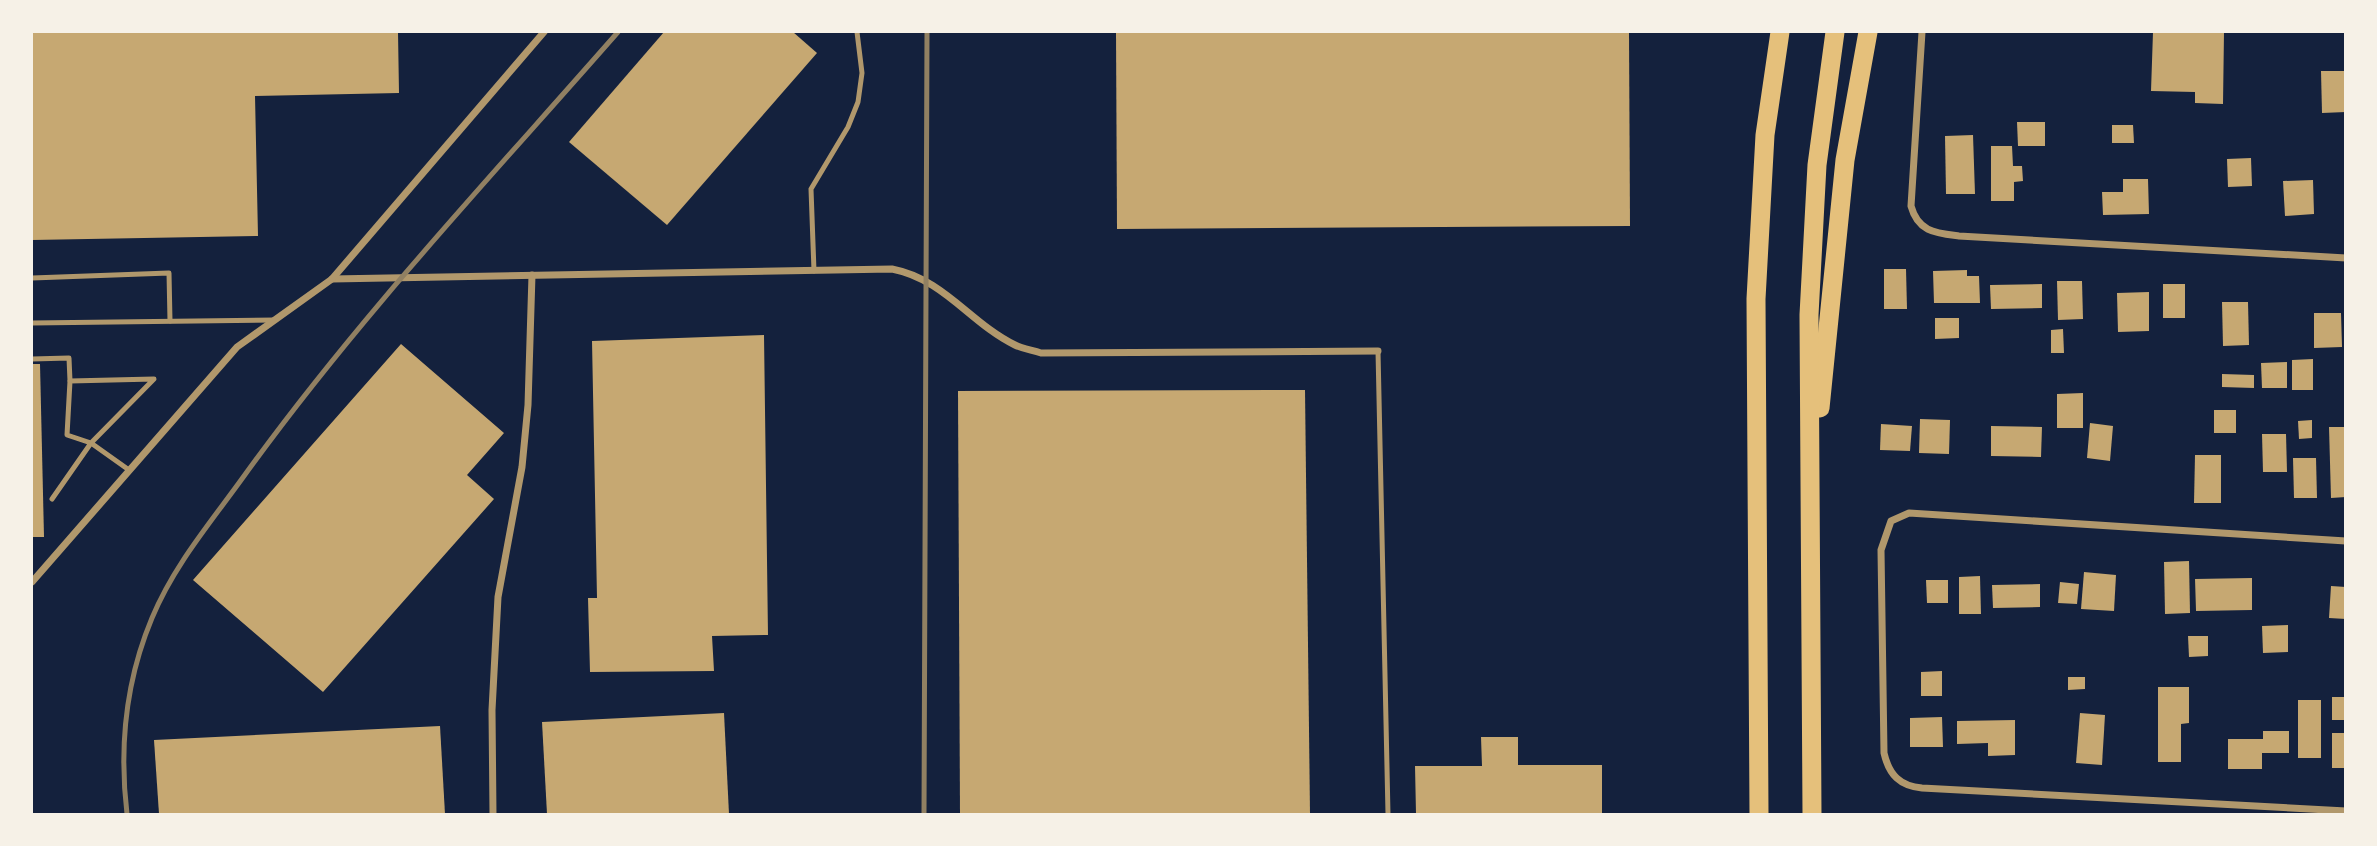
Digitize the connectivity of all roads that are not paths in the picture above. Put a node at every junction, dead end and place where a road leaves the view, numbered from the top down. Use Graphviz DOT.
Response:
graph roads {
  1 [pos="544,32"];
  2 [pos="857,32"];
  3 [pos="1780,32"];
  4 [pos="1835,32"];
  5 [pos="1868,32"];
  6 [pos="1922,32"];
  7 [pos="2346,258"];
  8 [pos="814,271"];
  9 [pos="532,275"];
  10 [pos="32,278"];
  11 [pos="332,279"];
  12 [pos="275,320"];
  13 [pos="170,321"];
  14 [pos="32,323"];
  15 [pos="1378,351"];
  16 [pos="32,359"];
  17 [pos="70,381"];
  18 [pos="91,443"];
  19 [pos="130,470"];
  20 [pos="52,499"];
  21 [pos="1810,500"];
  22 [pos="2346,541"];
  23 [pos="32,582"];
  24 [pos="2346,811"];
  25 [pos="493,814"];
  26 [pos="1388,814"];
  27 [pos="1759,814"];
  28 [pos="1812,814"];
  1 -- 11 [label="street"];
  2 -- 8 [label="lane"];
  3 -- 27 [label="highway"];
  4 -- 21 [label="highway"];
  5 -- 21 [label="highway"];
  6 -- 7 [label="street"];
  8 -- 9 [label="street"];
  8 -- 15 [label="street"];
  9 -- 11 [label="street"];
  9 -- 25 [label="street"];
  10 -- 13 [label="lane"];
  11 -- 12 [label="street"];
  12 -- 13 [label="lane"];
  12 -- 19 [label="street"];
  13 -- 14 [label="lane"];
  15 -- 26 [label="lane"];
  16 -- 17 [label="lane"];
  17 -- 18 [label="lane"];
  17 -- 18 [label="lane"];
  18 -- 19 [label="lane"];
  18 -- 20 [label="lane"];
  19 -- 23 [label="street"];
  21 -- 28 [label="highway"];
  22 -- 24 [label="street"];
}
